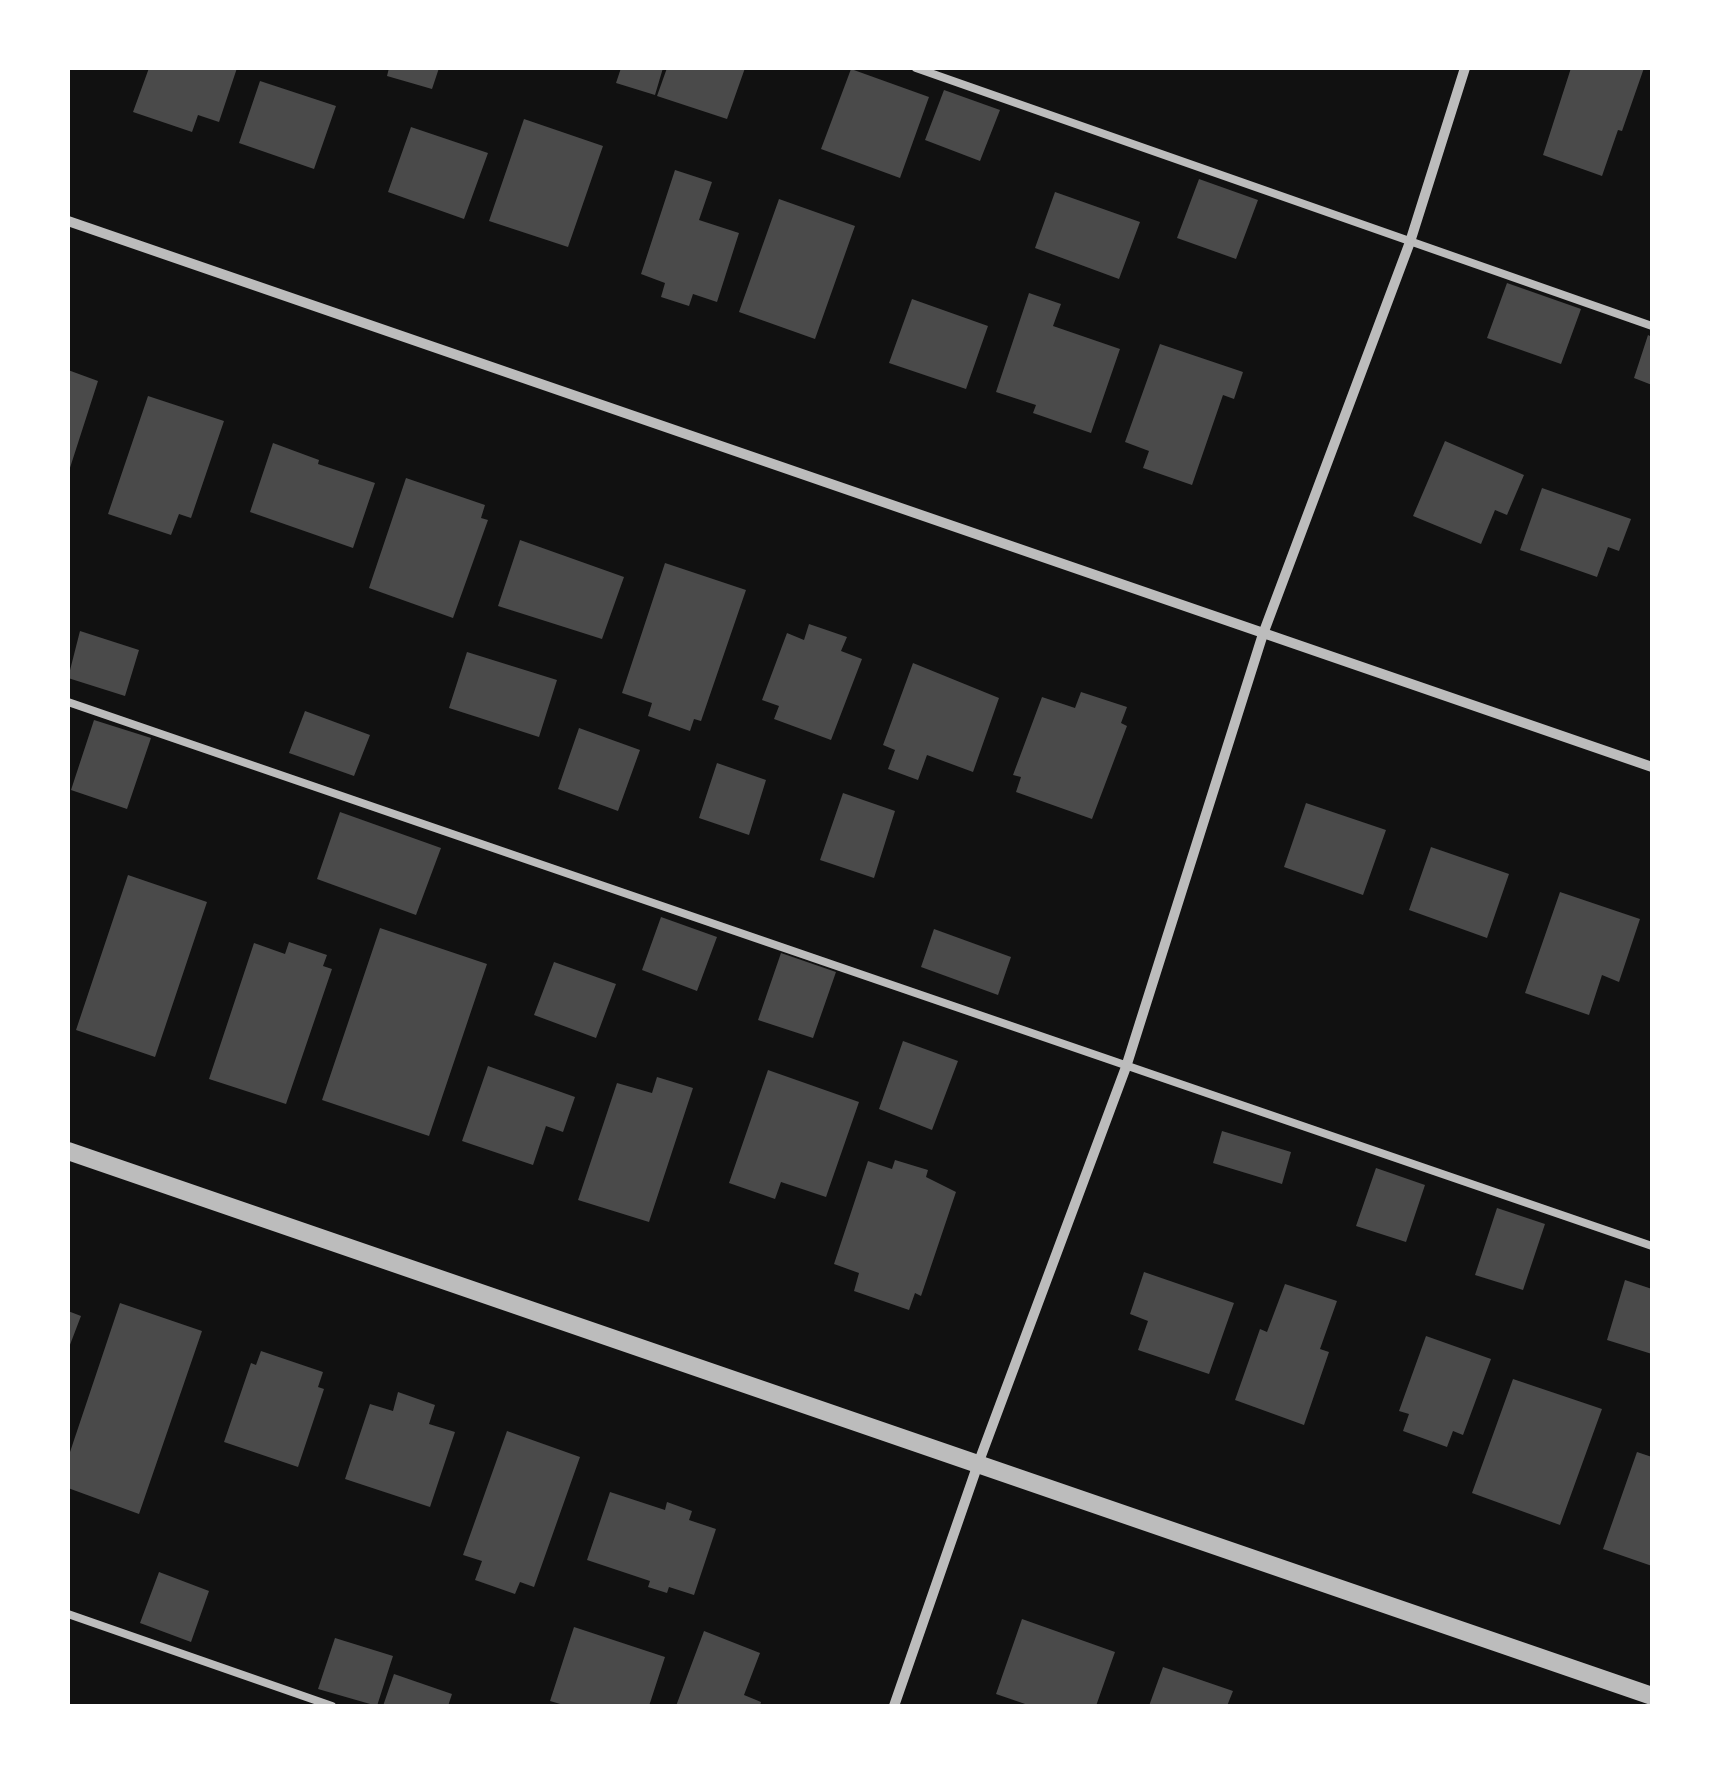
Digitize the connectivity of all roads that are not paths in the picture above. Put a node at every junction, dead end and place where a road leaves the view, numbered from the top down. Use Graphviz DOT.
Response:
graph roads {
  1 [pos="916,68"];
  2 [pos="1465,68"];
  3 [pos="68,220"];
  4 [pos="1410,242"];
  5 [pos="1652,326"];
  6 [pos="1263,634"];
  7 [pos="68,702"];
  8 [pos="1652,768"];
  9 [pos="1126,1066"];
  10 [pos="68,1151"];
  11 [pos="1652,1246"];
  12 [pos="978,1464"];
  13 [pos="68,1614"];
  14 [pos="1652,1696"];
  15 [pos="332,1706"];
  16 [pos="894,1706"];
  1 -- 4 [label="lane"];
  2 -- 4 [label="street"];
  3 -- 6 [label="street"];
  4 -- 5 [label="lane"];
  4 -- 6 [label="street"];
  6 -- 8 [label="street"];
  6 -- 9 [label="street"];
  7 -- 9 [label="lane"];
  9 -- 11 [label="lane"];
  9 -- 12 [label="street"];
  10 -- 12 [label="street"];
  12 -- 14 [label="street"];
  12 -- 16 [label="street"];
  13 -- 15 [label="lane"];
}
